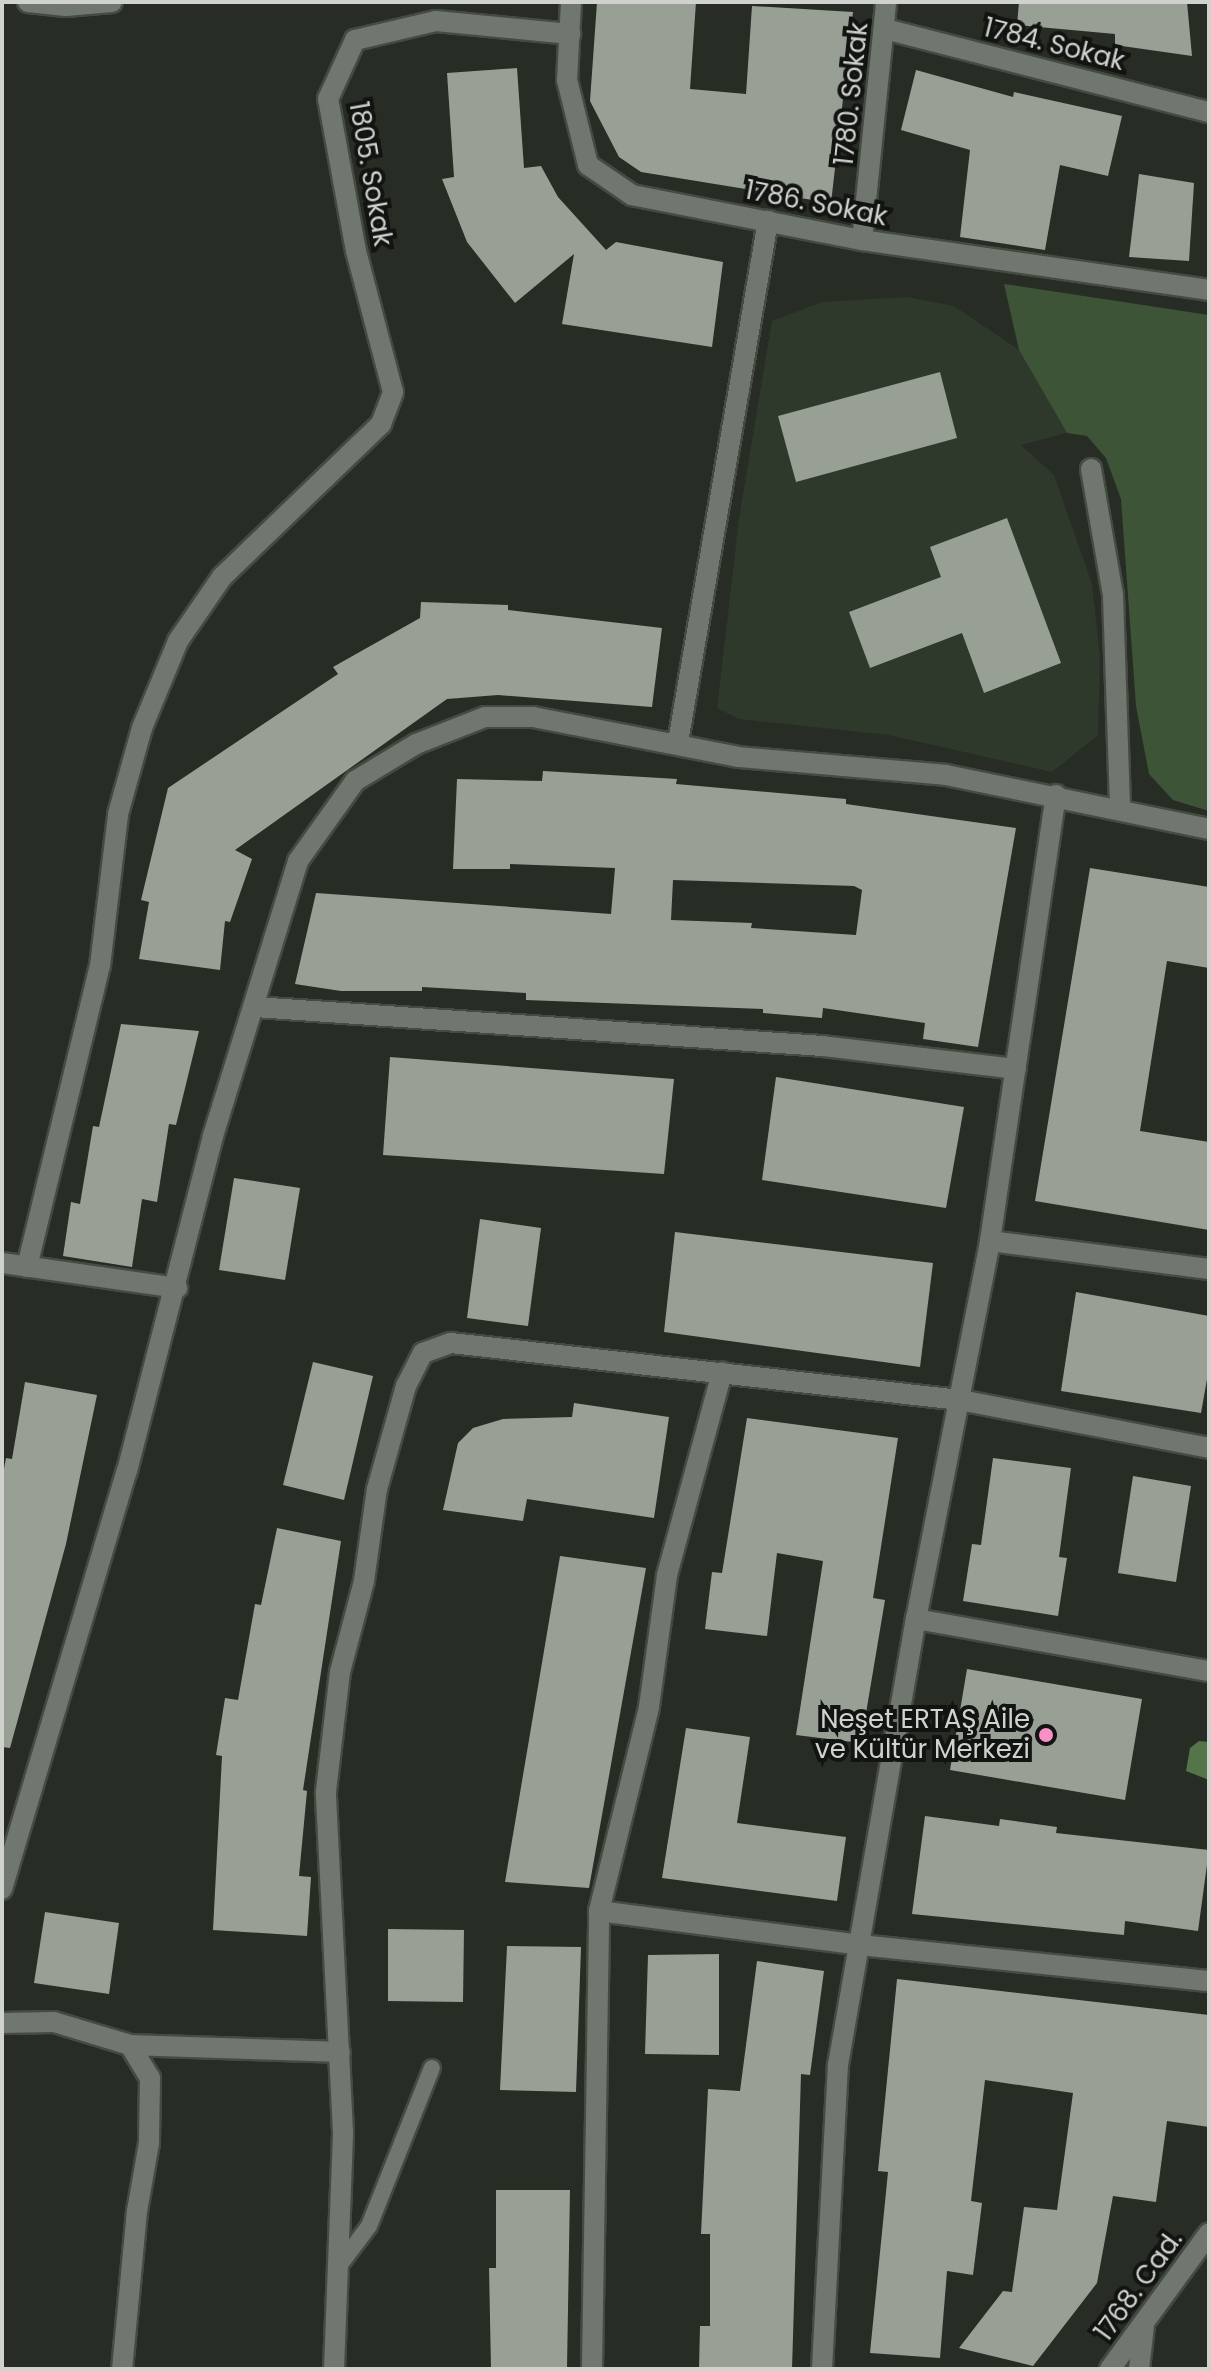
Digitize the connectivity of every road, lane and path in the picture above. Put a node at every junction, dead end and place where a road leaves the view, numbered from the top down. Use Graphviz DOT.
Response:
graph roads {
  1 [pos="28,2"];
  2 [pos="112,2"];
  3 [pos="571,2"];
  4 [pos="886,2"];
  5 [pos="885,29"];
  6 [pos="570,34"];
  7 [pos="1209,112"];
  8 [pos="768,221"];
  9 [pos="862,240"];
  10 [pos="1209,290"];
  11 [pos="1091,469"];
  12 [pos="678,742"];
  13 [pos="1056,795"];
  14 [pos="1120,809"];
  15 [pos="1209,829"];
  16 [pos="255,1007"];
  17 [pos="1016,1069"];
  18 [pos="990,1241"];
  19 [pos="2,1263"];
  20 [pos="27,1267"];
  21 [pos="1209,1269"];
  22 [pos="177,1288"];
  23 [pos="722,1372"];
  24 [pos="960,1400"];
  25 [pos="1209,1448"];
  26 [pos="916,1619"];
  27 [pos="1209,1671"];
  28 [pos="2,1889"];
  29 [pos="599,1911"];
  30 [pos="860,1945"];
  31 [pos="1209,1981"];
  32 [pos="2,2023"];
  33 [pos="130,2045"];
  34 [pos="340,2052"];
  35 [pos="432,2068"];
  36 [pos="1209,2233"];
  37 [pos="336,2270"];
  38 [pos="1145,2322"];
  39 [pos="122,2369"];
  40 [pos="334,2369"];
  41 [pos="592,2369"];
  42 [pos="822,2369"];
  43 [pos="1110,2369"];
  44 [pos="1139,2369"];
  1 -- 2 [label="street"];
  3 -- 6 [label="street, 1786. Sokak"];
  4 -- 5 [label="street, 1780. Sokak"];
  5 -- 7 [label="street, 1784. Sokak"];
  5 -- 9 [label="street, 1780. Sokak"];
  6 -- 8 [label="street, 1786. Sokak"];
  6 -- 20 [label="street, 1805. Sokak"];
  8 -- 9 [label="street, 1786. Sokak"];
  8 -- 12 [label="street"];
  9 -- 10 [label="street, 1786. Sokak"];
  11 -- 14 [label="street"];
  12 -- 13 [label="street"];
  12 -- 16 [label="street"];
  13 -- 14 [label="street"];
  13 -- 17 [label="street"];
  14 -- 15 [label="street"];
  16 -- 17 [label="street"];
  16 -- 22 [label="street"];
  17 -- 18 [label="street"];
  18 -- 21 [label="street"];
  18 -- 24 [label="street"];
  19 -- 20 [label="street"];
  20 -- 22 [label="street"];
  22 -- 28 [label="street"];
  23 -- 24 [label="street"];
  23 -- 29 [label="street"];
  23 -- 34 [label="street"];
  24 -- 25 [label="street"];
  24 -- 26 [label="street"];
  26 -- 27 [label="street"];
  26 -- 30 [label="street"];
  29 -- 30 [label="street"];
  29 -- 41 [label="street"];
  30 -- 31 [label="street"];
  30 -- 42 [label="street"];
  32 -- 33 [label="street"];
  33 -- 34 [label="street"];
  33 -- 39 [label="street"];
  34 -- 37 [label="street"];
  35 -- 37 [label="lane"];
  36 -- 38 [label="street, 1768. Cad."];
  37 -- 40 [label="street"];
  38 -- 43 [label="street, 1768. Cad."];
  38 -- 44 [label="street"];
}
